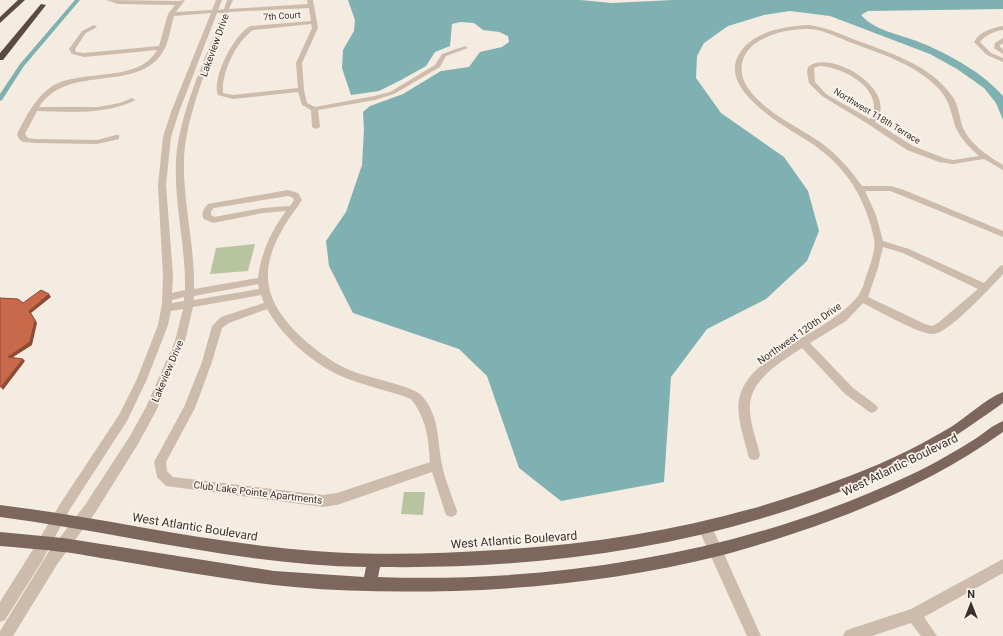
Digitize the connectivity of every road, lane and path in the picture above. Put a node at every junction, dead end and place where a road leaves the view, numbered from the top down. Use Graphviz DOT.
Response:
graph roads {
  1 [pos="22,0"];
  2 [pos="110,0"];
  3 [pos="219,0"];
  4 [pos="230,0"];
  5 [pos="180,1"];
  6 [pos="45,2"];
  7 [pos="310,3"];
  8 [pos="227,9"];
  9 [pos="215,10"];
  10 [pos="172,12"];
  11 [pos="0,21"];
  12 [pos="315,22"];
  13 [pos="94,27"];
  14 [pos="1003,28"];
  15 [pos="1003,40"];
  16 [pos="0,46"];
  17 [pos="162,48"];
  18 [pos="465,48"];
  19 [pos="1003,52"];
  20 [pos="0,58"];
  21 [pos="1003,60"];
  22 [pos="187,81"];
  23 [pos="200,81"];
  24 [pos="301,90"];
  25 [pos="132,100"];
  26 [pos="35,109"];
  27 [pos="314,109"];
  28 [pos="871,122"];
  29 [pos="316,127"];
  30 [pos="116,137"];
  31 [pos="985,157"];
  32 [pos="1003,168"];
  33 [pos="861,188"];
  34 [pos="293,209"];
  35 [pos="1003,234"];
  36 [pos="879,243"];
  37 [pos="1003,268"];
  38 [pos="264,280"];
  39 [pos="986,288"];
  40 [pos="265,291"];
  41 [pos="862,298"];
  42 [pos="189,299"];
  43 [pos="166,303"];
  44 [pos="269,305"];
  45 [pos="804,344"];
  46 [pos="1003,397"];
  47 [pos="872,408"];
  48 [pos="1003,426"];
  49 [pos="754,455"];
  50 [pos="436,465"];
  51 [pos="0,511"];
  52 [pos="451,511"];
  53 [pos="58,519"];
  54 [pos="80,522"];
  55 [pos="705,528"];
  56 [pos="0,539"];
  57 [pos="44,544"];
  58 [pos="63,545"];
  59 [pos="715,551"];
  60 [pos="374,560"];
  61 [pos="1003,566"];
  62 [pos="370,584"];
  63 [pos="0,615"];
  64 [pos="914,615"];
  65 [pos="4,636"];
  66 [pos="754,636"];
  67 [pos="850,636"];
  68 [pos="930,636"];
  1 -- 11 [label="highway"];
  2 -- 5 [label="street"];
  3 -- 9 [label="street, Lakeview Drive"];
  4 -- 8 [label="street, Lakeview Drive"];
  5 -- 10 [label="street"];
  6 -- 16 [label="highway"];
  6 -- 20 [label="highway"];
  7 -- 8 [label="street"];
  7 -- 12 [label="street"];
  8 -- 9 [label="street"];
  8 -- 23 [label="street, Lakeview Drive"];
  9 -- 10 [label="street"];
  9 -- 22 [label="street, Lakeview Drive"];
  10 -- 17 [label="street"];
  12 -- 24 [label="street"];
  12 -- 24 [label="street, 7th Court"];
  13 -- 17 [label="street"];
  14 -- 21 [label="street"];
  15 -- 19 [label="street"];
  17 -- 26 [label="street"];
  18 -- 27 [label="street"];
  22 -- 23 [label="street"];
  22 -- 43 [label="street, Lakeview Drive"];
  23 -- 42 [label="street, Lakeview Drive"];
  24 -- 27 [label="street"];
  25 -- 26 [label="street"];
  26 -- 30 [label="street"];
  27 -- 29 [label="street"];
  28 -- 28 [label="street, Northwest 118th Terrace"];
  28 -- 31 [label="street, Northwest 118th Terrace"];
  31 -- 32 [label="street"];
  31 -- 33 [label="street, Northwest 120th Drive"];
  33 -- 35 [label="street"];
  33 -- 36 [label="street, Northwest 120th Drive"];
  34 -- 34 [label="street"];
  34 -- 38 [label="street"];
  36 -- 39 [label="street"];
  36 -- 41 [label="street, Northwest 120th Drive"];
  37 -- 39 [label="street"];
  38 -- 40 [label="street"];
  38 -- 42 [label="street"];
  39 -- 41 [label="street"];
  40 -- 42 [label="street"];
  40 -- 44 [label="street"];
  41 -- 45 [label="street, Northwest 120th Drive"];
  42 -- 43 [label="street"];
  42 -- 54 [label="street, Lakeview Drive"];
  43 -- 53 [label="street, Lakeview Drive"];
  44 -- 50 [label="street"];
  44 -- 50 [label="street, Club Lake Pointe Apartments"];
  45 -- 47 [label="street"];
  45 -- 49 [label="street, Northwest 120th Drive"];
  46 -- 55 [label="main road, West Atlantic Boulevard"];
  48 -- 59 [label="main road, West Atlantic Boulevard"];
  50 -- 52 [label="street"];
  51 -- 53 [label="main road, West Atlantic Boulevard"];
  53 -- 54 [label="main road, West Atlantic Boulevard"];
  53 -- 57 [label="street, Lakeview Drive"];
  54 -- 58 [label="street, Lakeview Drive"];
  54 -- 60 [label="main road, West Atlantic Boulevard"];
  55 -- 59 [label="street"];
  55 -- 60 [label="main road, West Atlantic Boulevard"];
  56 -- 57 [label="main road, West Atlantic Boulevard"];
  57 -- 58 [label="main road, West Atlantic Boulevard"];
  57 -- 63 [label="street, Lakeview Drive"];
  58 -- 62 [label="main road, West Atlantic Boulevard"];
  58 -- 65 [label="street, Lakeview Drive"];
  59 -- 62 [label="main road, West Atlantic Boulevard"];
  59 -- 66 [label="street"];
  60 -- 62 [label="main road"];
  61 -- 64 [label="street"];
  64 -- 67 [label="street"];
  64 -- 68 [label="street"];
}
